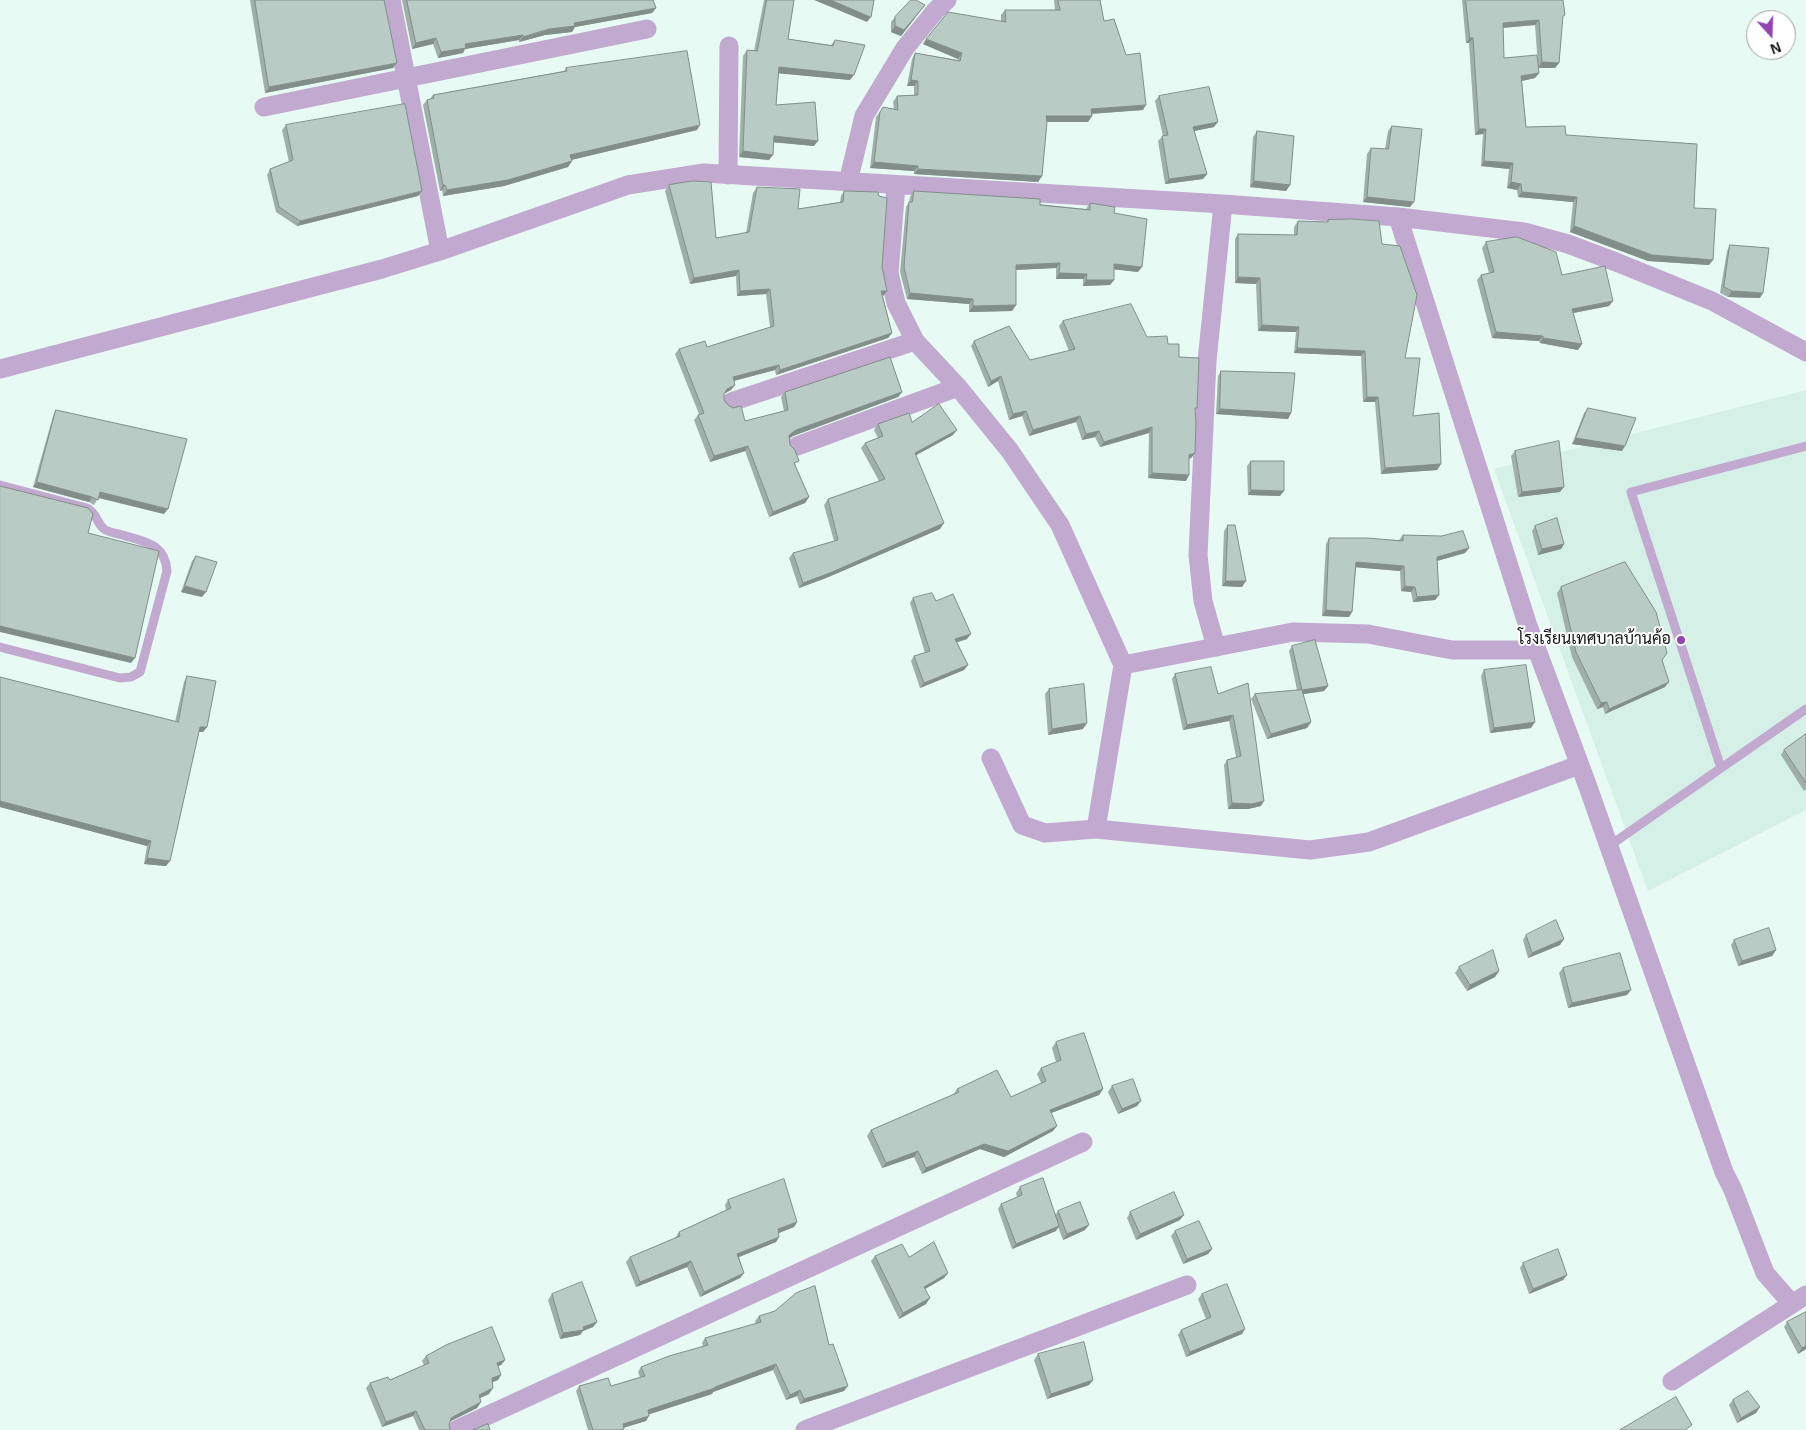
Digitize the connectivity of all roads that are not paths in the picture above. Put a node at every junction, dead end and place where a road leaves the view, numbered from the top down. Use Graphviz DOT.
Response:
graph roads {
  1 [pos="391,0"];
  2 [pos="947,0"];
  3 [pos="647,29"];
  4 [pos="729,46"];
  5 [pos="406,78"];
  6 [pos="264,107"];
  7 [pos="728,175"];
  8 [pos="848,182"];
  9 [pos="896,185"];
  10 [pos="1223,204"];
  11 [pos="1398,217"];
  12 [pos="440,251"];
  13 [pos="915,341"];
  14 [pos="1806,352"];
  15 [pos="0,369"];
  16 [pos="958,387"];
  17 [pos="731,402"];
  18 [pos="797,446"];
  19 [pos="1806,446"];
  20 [pos="0,485"];
  21 [pos="0,647"];
  22 [pos="1216,647"];
  23 [pos="1537,650"];
  24 [pos="1123,665"];
  25 [pos="1806,709"];
  26 [pos="991,758"];
  27 [pos="1579,765"];
  28 [pos="1721,768"];
  29 [pos="1096,829"];
  30 [pos="1609,846"];
  31 [pos="1083,1142"];
  32 [pos="1187,1285"];
  33 [pos="1799,1300"];
  34 [pos="1672,1381"];
  35 [pos="456,1430"];
  36 [pos="805,1430"];
  1 -- 5 [label="street"];
  2 -- 8 [label="street"];
  3 -- 5 [label="street"];
  4 -- 7 [label="street"];
  5 -- 6 [label="street"];
  5 -- 12 [label="street"];
  7 -- 8 [label="street"];
  7 -- 12 [label="street"];
  8 -- 9 [label="street"];
  9 -- 10 [label="street"];
  9 -- 13 [label="street"];
  10 -- 11 [label="street"];
  10 -- 22 [label="street"];
  11 -- 14 [label="street"];
  11 -- 23 [label="street"];
  12 -- 15 [label="street"];
  13 -- 16 [label="street"];
  13 -- 17 [label="street"];
  16 -- 18 [label="street"];
  16 -- 24 [label="street"];
  19 -- 28 [label="lane"];
  20 -- 21 [label="lane"];
  22 -- 23 [label="street"];
  22 -- 24 [label="street"];
  23 -- 27 [label="street"];
  24 -- 29 [label="street"];
  25 -- 28 [label="lane"];
  26 -- 29 [label="street"];
  27 -- 29 [label="street"];
  27 -- 30 [label="street"];
  28 -- 30 [label="lane"];
  30 -- 33 [label="street"];
  31 -- 35 [label="street"];
  32 -- 36 [label="street"];
  33 -- 34 [label="street"];
}
